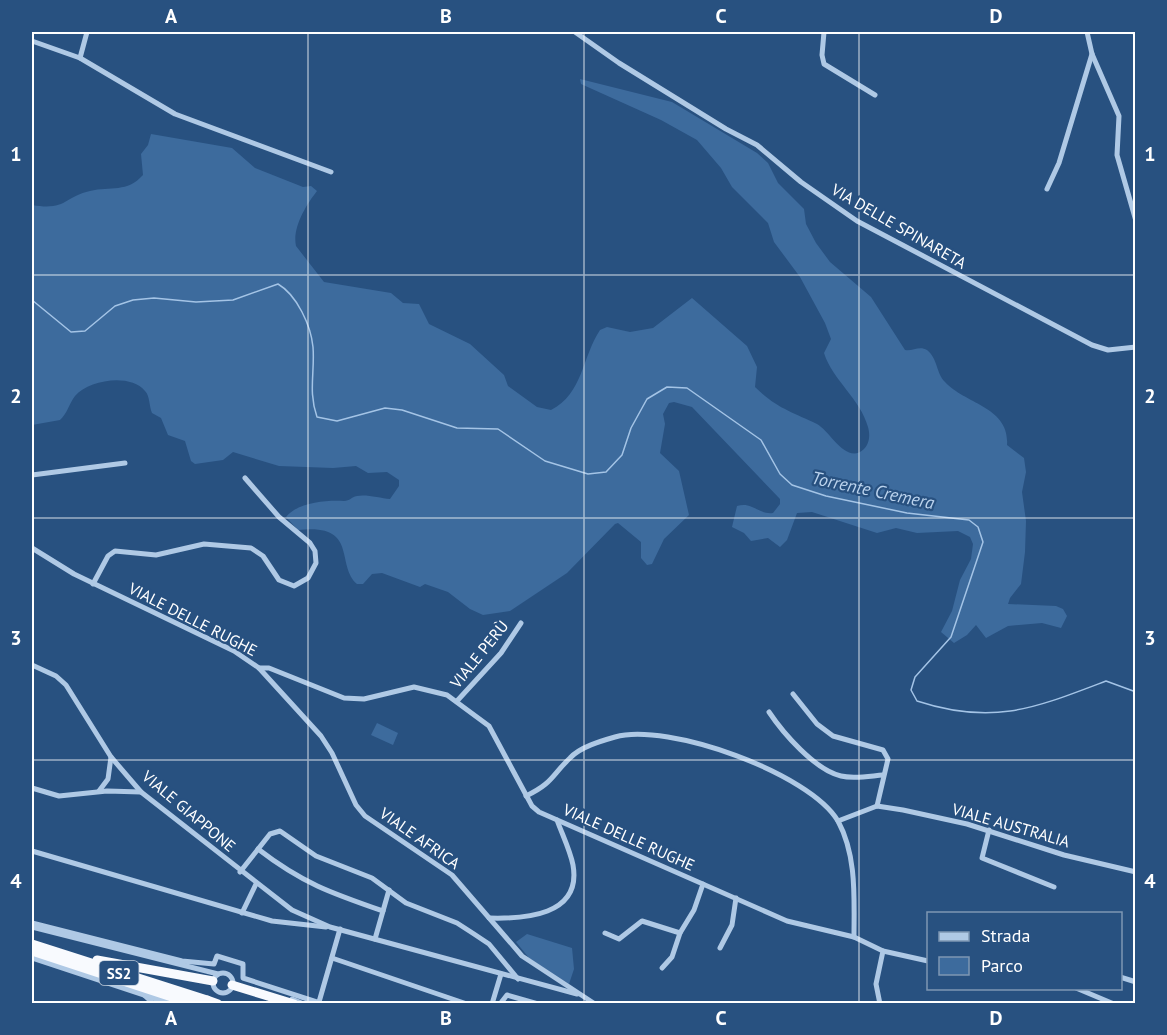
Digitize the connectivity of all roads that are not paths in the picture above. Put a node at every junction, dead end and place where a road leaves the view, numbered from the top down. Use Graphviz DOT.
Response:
graph roads {
  1 [pos="87,32"];
  2 [pos="575,32"];
  3 [pos="824,32"];
  4 [pos="1088,32"];
  5 [pos="32,41"];
  6 [pos="1092,54"];
  7 [pos="80,58"];
  8 [pos="875,95"];
  9 [pos="331,172"];
  10 [pos="1047,189"];
  11 [pos="1136,221"];
  12 [pos="1136,347"];
  13 [pos="125,463"];
  14 [pos="32,475"];
  15 [pos="245,478"];
  16 [pos="32,548"];
  17 [pos="93,584"];
  18 [pos="521,623"];
  19 [pos="32,664"];
  20 [pos="259,668"];
  21 [pos="793,694"];
  22 [pos="457,701"];
  23 [pos="769,712"];
  24 [pos="111,757"];
  25 [pos="884,775"];
  26 [pos="32,788"];
  27 [pos="99,791"];
  28 [pos="141,792"];
  29 [pos="526,796"];
  30 [pos="878,806"];
  31 [pos="557,820"];
  32 [pos="837,821"];
  33 [pos="989,830"];
  34 [pos="258,849"];
  35 [pos="32,851"];
  36 [pos="240,872"];
  37 [pos="1136,872"];
  38 [pos="256,884"];
  39 [pos="703,884"];
  40 [pos="1054,887"];
  41 [pos="389,890"];
  42 [pos="736,898"];
  43 [pos="383,911"];
  44 [pos="242,913"];
  45 [pos="489,918"];
  46 [pos="32,925"];
  47 [pos="330,927"];
  48 [pos="340,930"];
  49 [pos="605,933"];
  50 [pos="680,933"];
  51 [pos="854,937"];
  52 [pos="375,939"];
  53 [pos="32,944"];
  54 [pos="720,948"];
  55 [pos="32,951"];
  56 [pos="882,951"];
  57 [pos="32,957"];
  58 [pos="75,958"];
  59 [pos="332,958"];
  60 [pos="927,961"];
  61 [pos="662,968"];
  62 [pos="501,974"];
  63 [pos="216,977"];
  64 [pos="519,980"];
  65 [pos="233,983"];
  66 [pos="1080,990"];
  67 [pos="219,992"];
  68 [pos="143,994"];
  69 [pos="579,994"];
  70 [pos="1102,1001"];
  71 [pos="213,1002"];
  72 [pos="321,1003"];
  73 [pos="154,1004"];
  74 [pos="174,1004"];
  75 [pos="193,1004"];
  76 [pos="294,1004"];
  77 [pos="304,1004"];
  78 [pos="467,1004"];
  79 [pos="492,1004"];
  80 [pos="500,1004"];
  81 [pos="538,1004"];
  82 [pos="595,1004"];
  83 [pos="880,1004"];
  84 [pos="1114,1004"];
  1 -- 7 [label="street"];
  2 -- 12 [label="street, VIA DELLE SPINARETA"];
  3 -- 8 [label="street"];
  4 -- 6 [label="street"];
  5 -- 7 [label="street"];
  6 -- 10 [label="street"];
  6 -- 11 [label="street"];
  7 -- 9 [label="street"];
  13 -- 14 [label="street"];
  15 -- 17 [label="street"];
  16 -- 17 [label="street, VIALE DELLE RUGHE"];
  17 -- 20 [label="street, VIALE DELLE RUGHE"];
  18 -- 22 [label="street, VIALE PERÙ"];
  19 -- 24 [label="street, VIALE GIAPPONE"];
  20 -- 22 [label="street, VIALE DELLE RUGHE"];
  20 -- 45 [label="street, VIALE AFRICA"];
  21 -- 25 [label="street"];
  22 -- 29 [label="street, VIALE DELLE RUGHE"];
  23 -- 25 [label="street"];
  24 -- 27 [label="street"];
  24 -- 28 [label="street, VIALE GIAPPONE"];
  25 -- 30 [label="street"];
  26 -- 27 [label="street"];
  27 -- 28 [label="street"];
  28 -- 36 [label="street, VIALE GIAPPONE"];
  29 -- 31 [label="street, VIALE DELLE RUGHE"];
  29 -- 32 [label="street"];
  30 -- 32 [label="street"];
  30 -- 33 [label="street, VIALE AUSTRALIA"];
  31 -- 39 [label="street, VIALE DELLE RUGHE"];
  31 -- 45 [label="street"];
  32 -- 51 [label="street"];
  33 -- 37 [label="street, VIALE AUSTRALIA"];
  33 -- 40 [label="street"];
  34 -- 36 [label="street"];
  34 -- 41 [label="street"];
  34 -- 43 [label="street"];
  35 -- 44 [label="street, VIALE GIAPPONE"];
  36 -- 38 [label="street, VIALE GIAPPONE"];
  38 -- 44 [label="street"];
  38 -- 47 [label="street, VIALE GIAPPONE"];
  39 -- 42 [label="street, VIALE DELLE RUGHE"];
  39 -- 50 [label="street, VIALE DELLE RUGHE"];
  41 -- 43 [label="street"];
  41 -- 64 [label="street"];
  42 -- 51 [label="street, VIALE DELLE RUGHE"];
  42 -- 54 [label="street"];
  43 -- 52 [label="street"];
  44 -- 47 [label="street, VIALE GIAPPONE"];
  45 -- 69 [label="street, VIALE AFRICA"];
  46 -- 63 [label="street"];
  46 -- 72 [label="street"];
  47 -- 48 [label="street, VIALE GIAPPONE"];
  48 -- 52 [label="street, VIALE GIAPPONE"];
  48 -- 59 [label="street"];
  49 -- 50 [label="street"];
  50 -- 61 [label="street, VIALE DELLE RUGHE"];
  51 -- 56 [label="street, VIALE DELLE RUGHE"];
  52 -- 62 [label="street, VIALE GIAPPONE"];
  53 -- 58 [label="highway, SS2"];
  55 -- 75 [label="highway, SS2"];
  56 -- 60 [label="street, VIALE DELLE RUGHE"];
  56 -- 83 [label="street"];
  57 -- 68 [label="street"];
  58 -- 63 [label="highway"];
  58 -- 71 [label="highway, SS2"];
  59 -- 72 [label="street"];
  59 -- 78 [label="street"];
  62 -- 64 [label="street, VIALE GIAPPONE"];
  62 -- 79 [label="street"];
  63 -- 65 [label="street"];
  63 -- 67 [label="street"];
  64 -- 69 [label="street, VIALE GIAPPONE"];
  65 -- 67 [label="street"];
  65 -- 76 [label="highway"];
  65 -- 77 [label="street"];
  66 -- 70 [label="street"];
  67 -- 71 [label="street"];
  68 -- 73 [label="street"];
  68 -- 74 [label="street"];
  69 -- 82 [label="street, VIALE AFRICA"];
  70 -- 84 [label="street"];
  80 -- 81 [label="street"];
}
